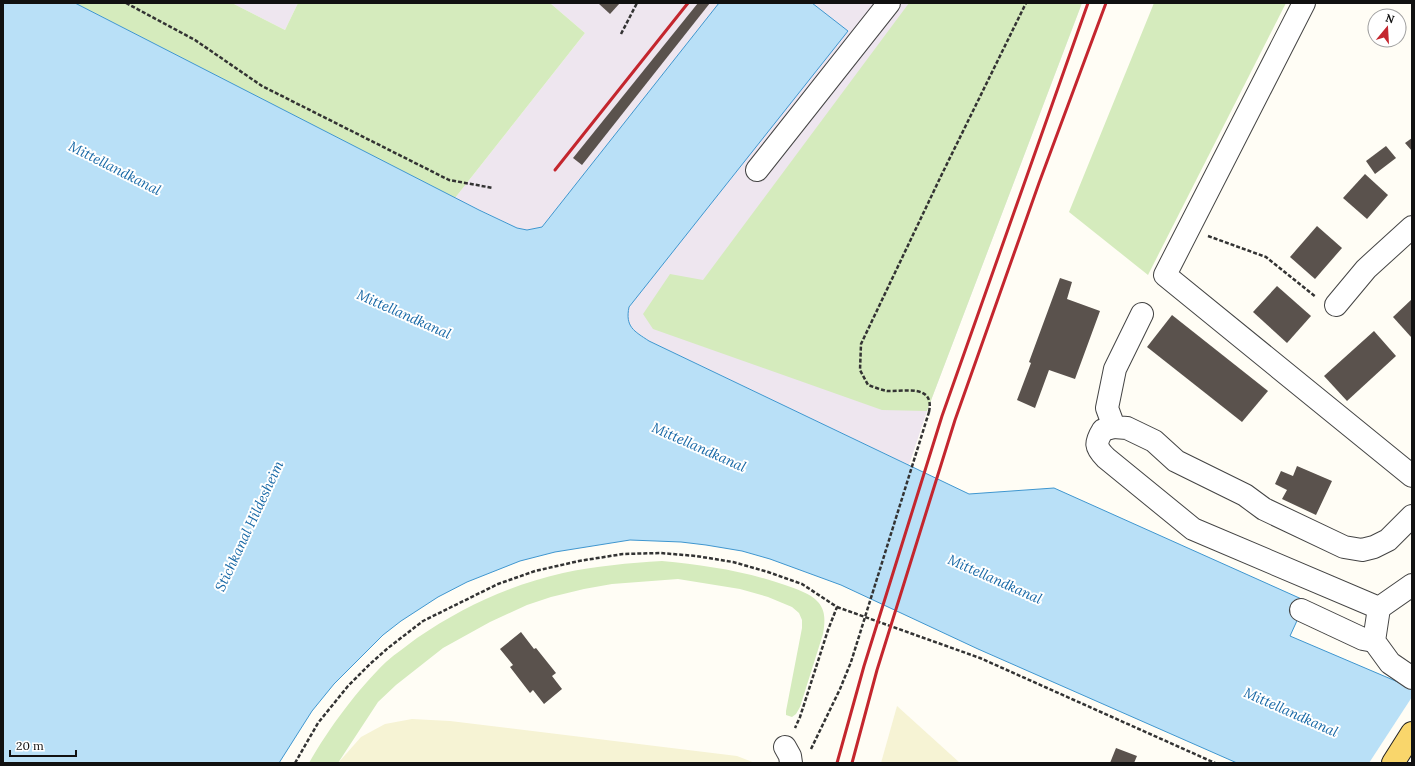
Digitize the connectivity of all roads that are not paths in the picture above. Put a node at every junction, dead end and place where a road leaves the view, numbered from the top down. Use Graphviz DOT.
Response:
graph roads {
  1 [pos="889,3"];
  2 [pos="1304,3"];
  3 [pos="756,170"];
  4 [pos="1412,227"];
  5 [pos="1336,305"];
  6 [pos="1142,314"];
  7 [pos="1114,427"];
  8 [pos="1412,476"];
  9 [pos="1410,519"];
  10 [pos="1412,585"];
  11 [pos="1379,608"];
  12 [pos="1301,610"];
  13 [pos="1374,641"];
  14 [pos="1412,678"];
  15 [pos="1412,733"];
  16 [pos="1393,763"];
  1 -- 3 [label="street"];
  2 -- 8 [label="street"];
  4 -- 5 [label="street"];
  6 -- 7 [label="street"];
  7 -- 9 [label="street"];
  7 -- 11 [label="street"];
  10 -- 11 [label="street"];
  11 -- 13 [label="street"];
  12 -- 13 [label="street"];
  13 -- 14 [label="street"];
  15 -- 16 [label="main road"];
}
